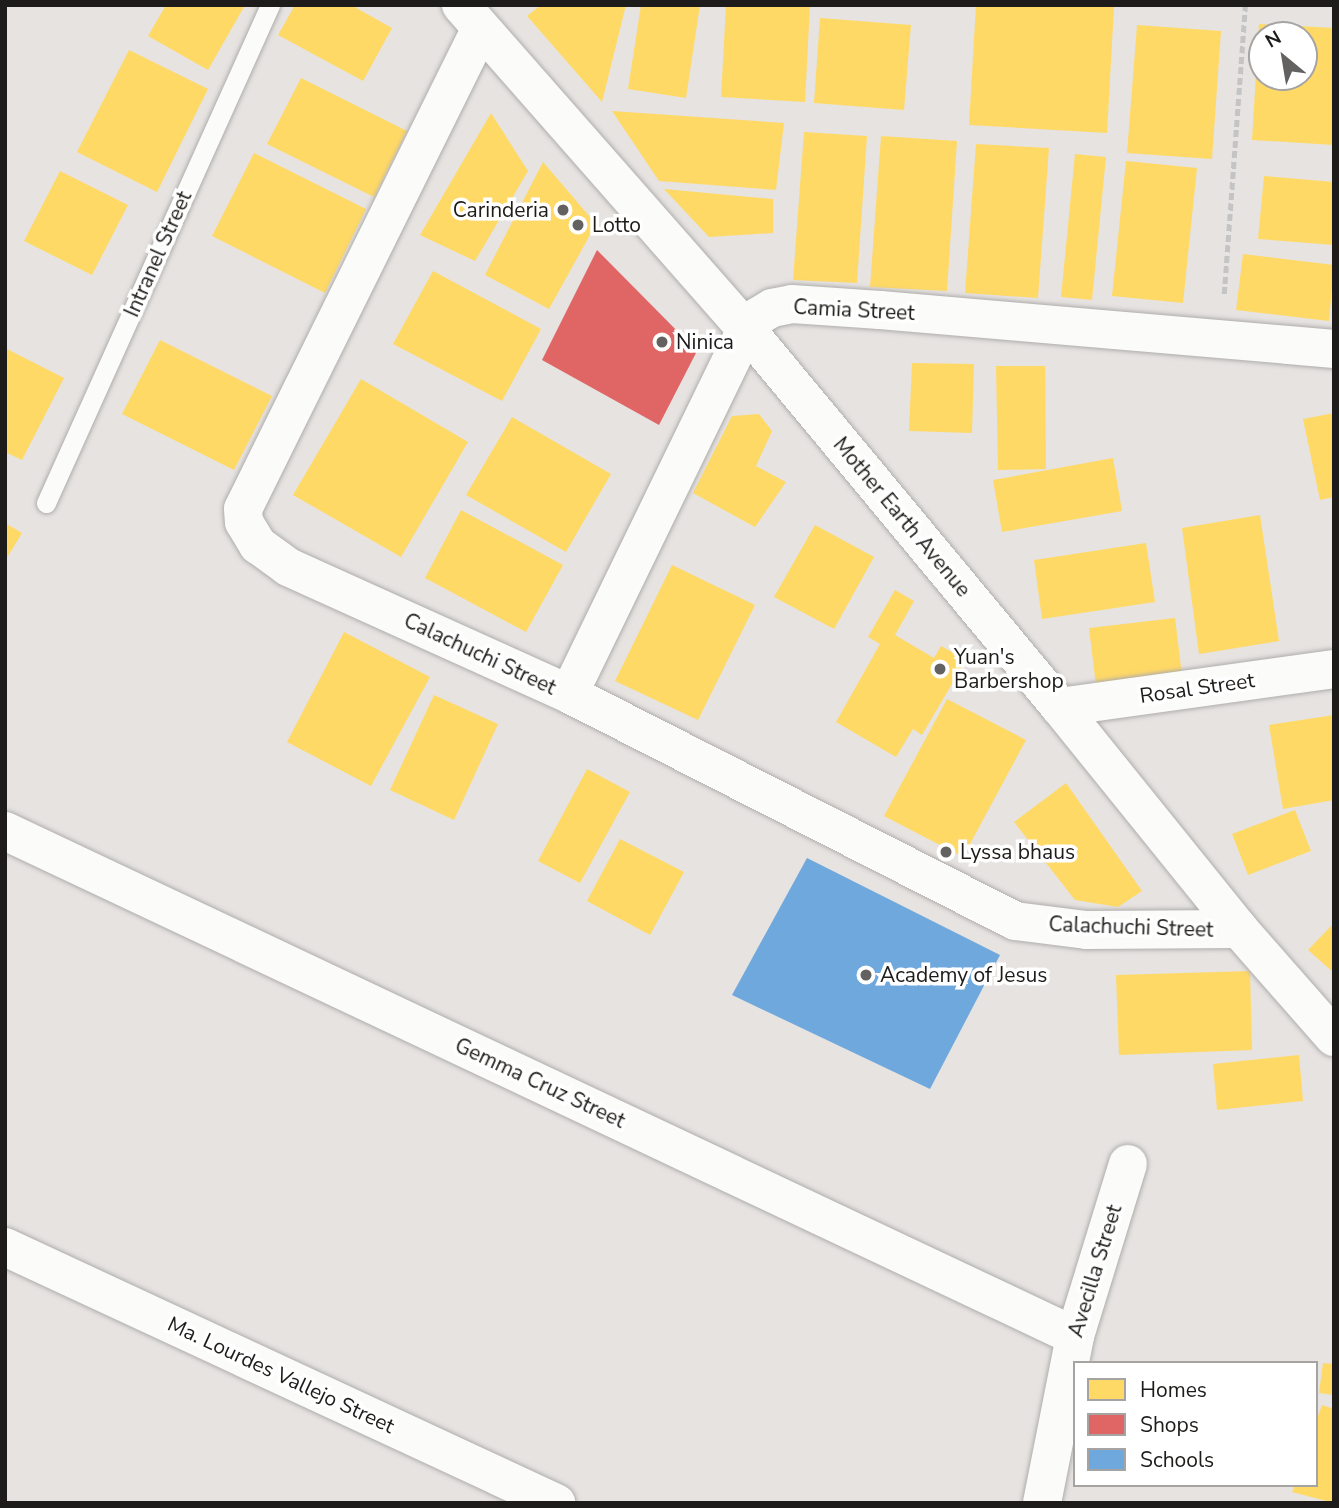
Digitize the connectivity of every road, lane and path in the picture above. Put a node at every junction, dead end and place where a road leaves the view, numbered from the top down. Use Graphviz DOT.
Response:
graph roads {
  1 [pos="270,5"];
  2 [pos="1245,5"];
  3 [pos="471,18"];
  4 [pos="746,329"];
  5 [pos="1221,340"];
  6 [pos="1334,349"];
  7 [pos="46,503"];
  8 [pos="1334,669"];
  9 [pos="569,694"];
  10 [pos="1060,707"];
  11 [pos="5,831"];
  12 [pos="1240,929"];
  13 [pos="1334,1037"];
  14 [pos="1128,1164"];
  15 [pos="5,1247"];
  16 [pos="1075,1336"];
  17 [pos="556,1503"];
  18 [pos="1042,1503"];
  1 -- 7 [label="lane, Intranel Street"];
  2 -- 5 [label="path"];
  3 -- 4 [label="street, Mother Earth Avenue"];
  3 -- 9 [label="street, Calachuchi Street"];
  4 -- 5 [label="street, Camia Street"];
  4 -- 9 [label="street, Camia Street"];
  4 -- 10 [label="street, Mother Earth Avenue"];
  5 -- 6 [label="street, Camia Street"];
  8 -- 10 [label="street, Rosal Street"];
  9 -- 12 [label="street, Calachuchi Street"];
  10 -- 12 [label="street, Mother Earth Avenue"];
  11 -- 16 [label="street, Gemma Cruz Street"];
  12 -- 13 [label="street, Mother Earth Avenue"];
  14 -- 16 [label="street, Avecilla Street"];
  15 -- 17 [label="street, Ma. Lourdes Vallejo Street"];
  16 -- 18 [label="street, Avecilla Street"];
}
